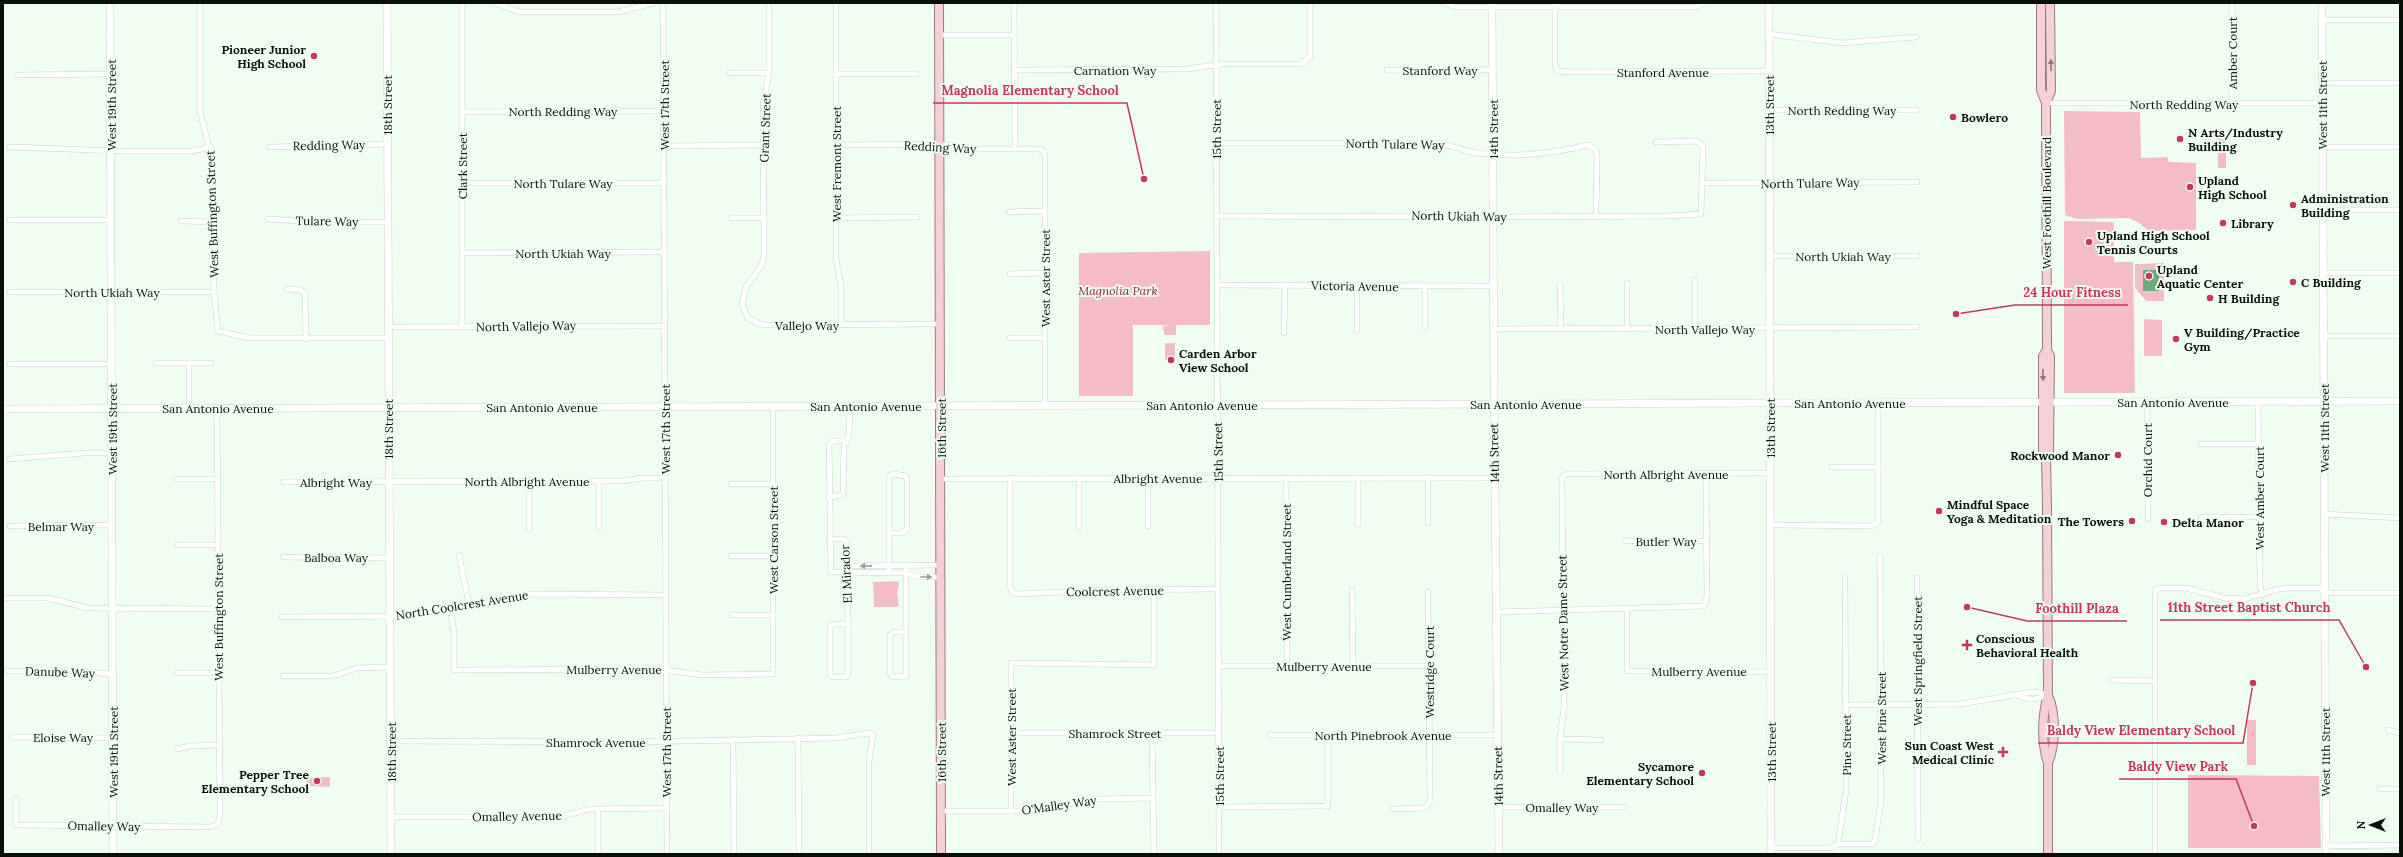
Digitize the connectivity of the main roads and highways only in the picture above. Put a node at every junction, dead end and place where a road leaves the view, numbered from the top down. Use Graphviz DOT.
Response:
graph roads {
  1 [pos="110,3"];
  2 [pos="387,3"];
  3 [pos="939,3"];
  4 [pos="1768,3"];
  5 [pos="2041,3"];
  6 [pos="2050,3"];
  7 [pos="2322,3"];
  8 [pos="1492,5"];
  9 [pos="2046,103"];
  10 [pos="2046,401"];
  11 [pos="2324,401"];
  12 [pos="2400,401"];
  13 [pos="1770,403"];
  14 [pos="1494,404"];
  15 [pos="941,406"];
  16 [pos="388,408"];
  17 [pos="3,409"];
  18 [pos="112,409"];
  19 [pos="1771,851"];
  20 [pos="113,854"];
  21 [pos="391,854"];
  22 [pos="941,854"];
  23 [pos="1499,854"];
  24 [pos="2048,854"];
  25 [pos="2326,854"];
  1 -- 18 [label="main road, West 19th Street"];
  2 -- 16 [label="main road, 18th Street"];
  3 -- 15 [label="main road, 16th Street"];
  4 -- 13 [label="main road, 13th Street"];
  5 -- 9 [label="main road, West Foothill Boulevard"];
  9 -- 6 [label="main road, West Foothill Boulevard, one-way"];
  7 -- 11 [label="main road, West 11th Street"];
  8 -- 14 [label="main road, 14th Street"];
  9 -- 10 [label="main road, West Foothill Boulevard"];
  10 -- 11 [label="main road, San Antonio Avenue"];
  10 -- 13 [label="main road, San Antonio Avenue"];
  10 -- 24 [label="main road, West Foothill Boulevard"];
  11 -- 12 [label="main road, San Antonio Avenue"];
  11 -- 25 [label="main road, West 11th Street"];
  13 -- 14 [label="main road, San Antonio Avenue"];
  13 -- 19 [label="main road, 13th Street"];
  14 -- 15 [label="main road, San Antonio Avenue"];
  14 -- 23 [label="main road, 14th Street"];
  15 -- 16 [label="main road, San Antonio Avenue"];
  15 -- 22 [label="main road, 16th Street"];
  16 -- 18 [label="main road, San Antonio Avenue"];
  16 -- 21 [label="main road, 18th Street"];
  17 -- 18 [label="main road, San Antonio Avenue"];
  18 -- 20 [label="main road, West 19th Street"];
}
